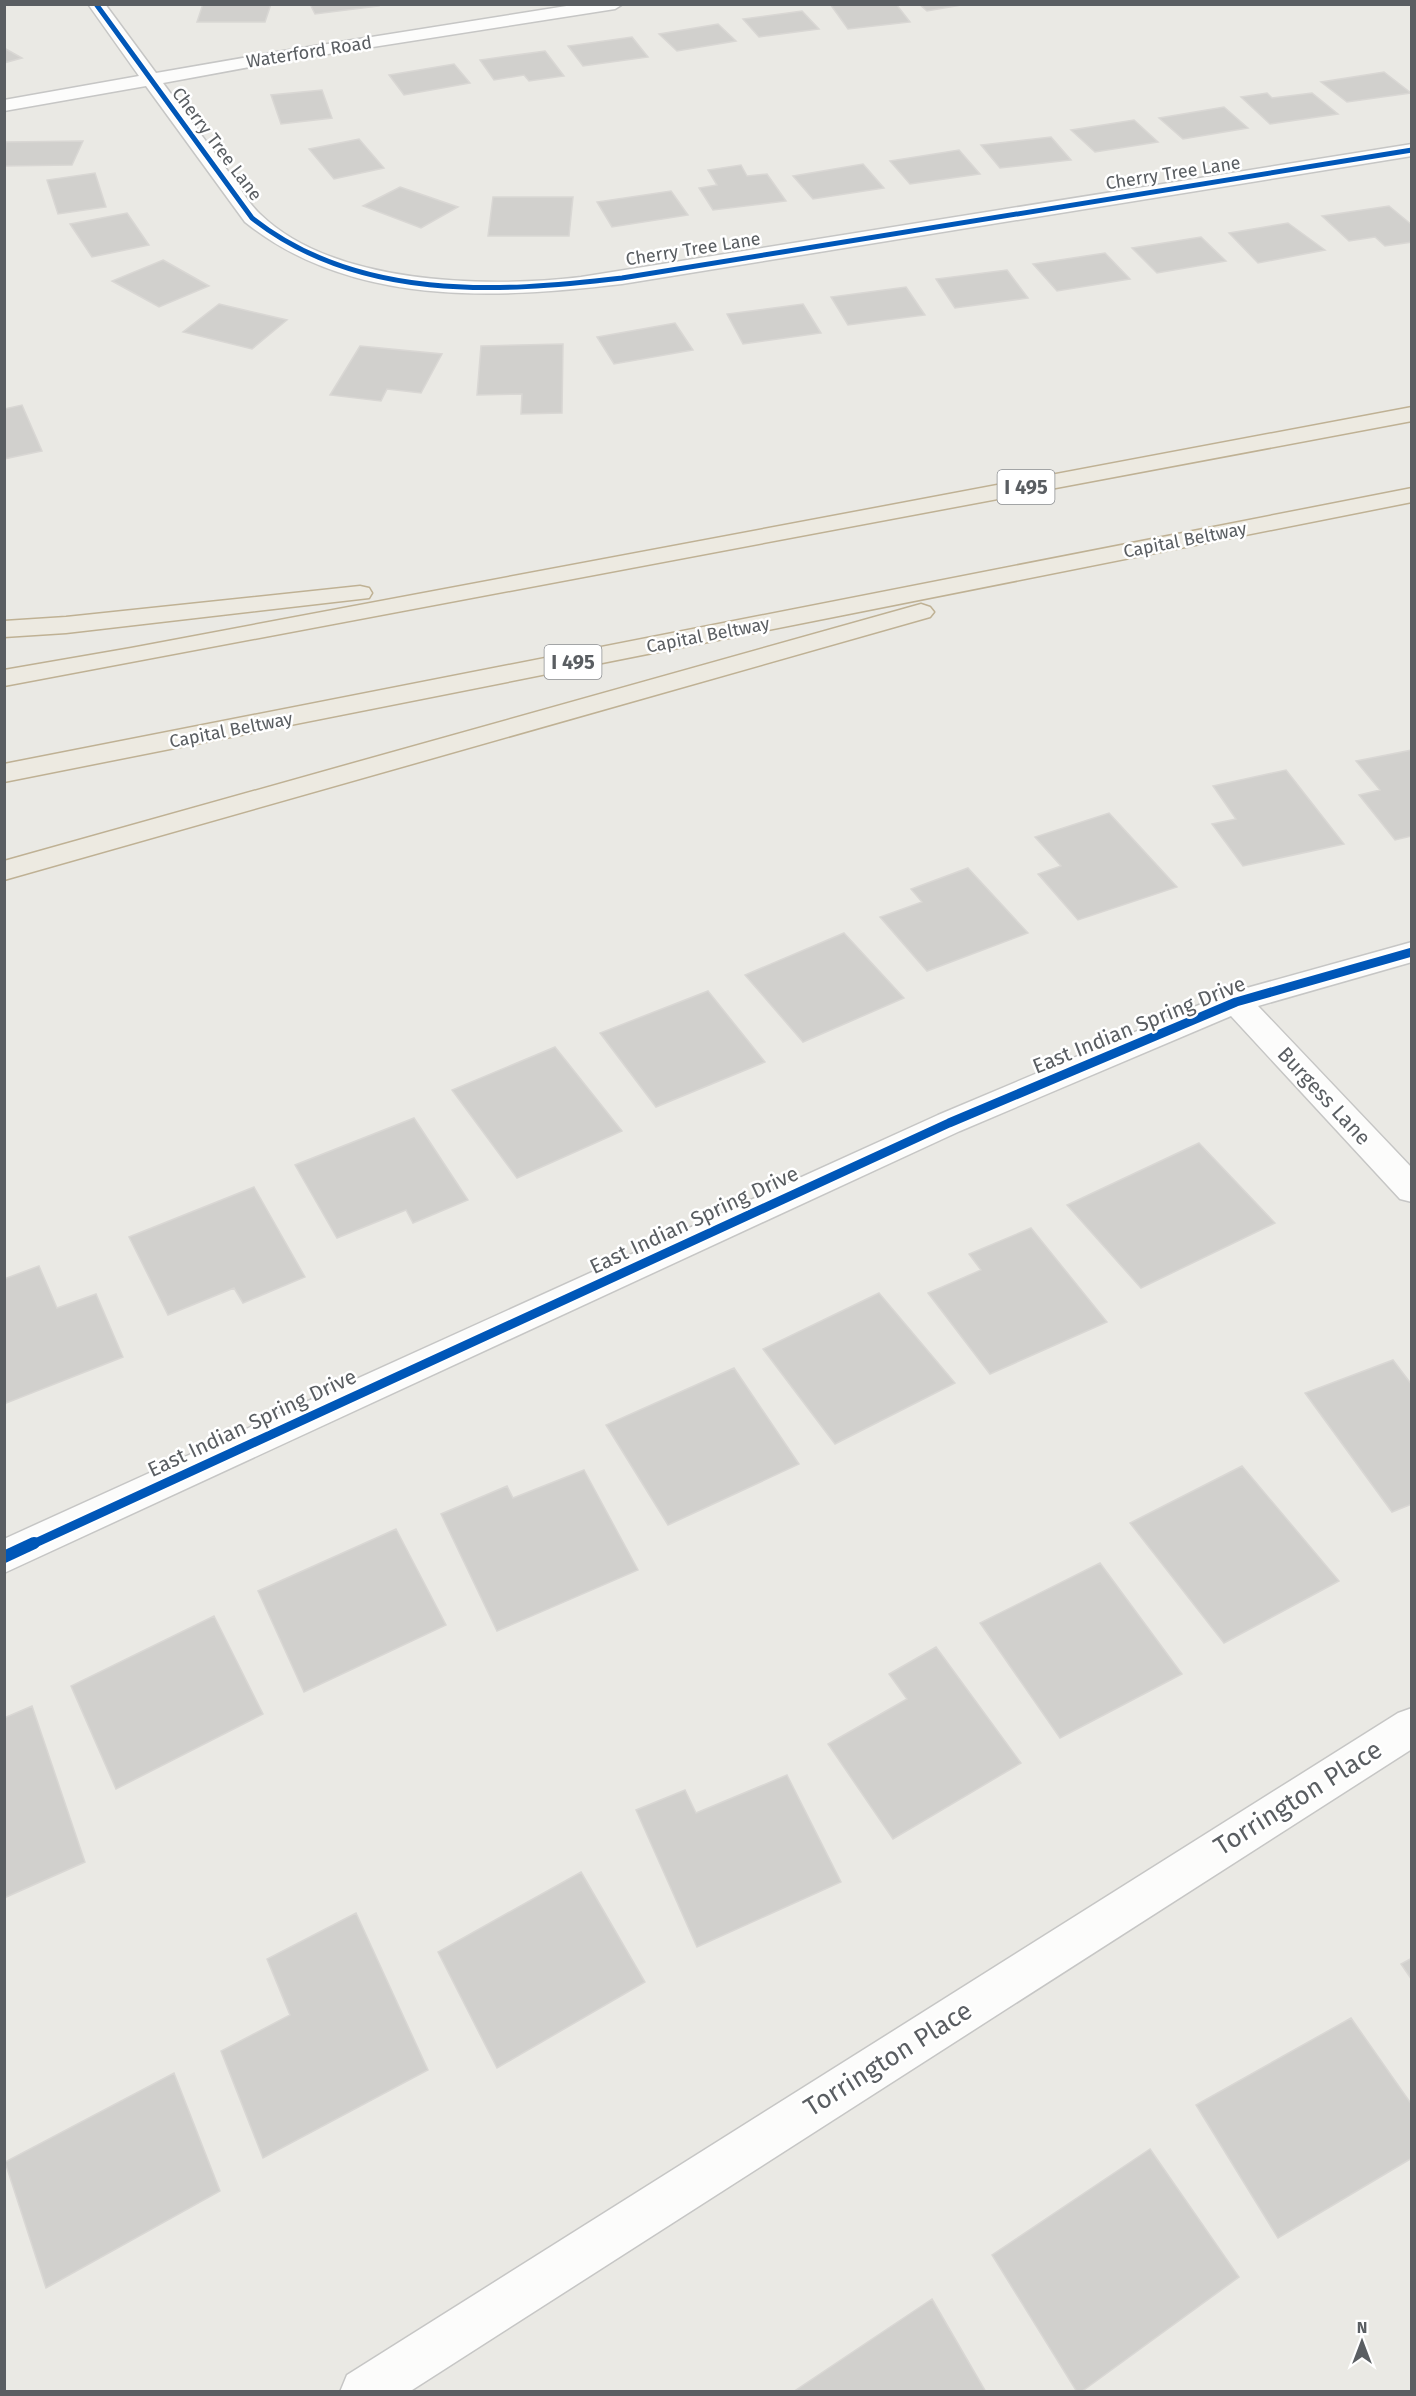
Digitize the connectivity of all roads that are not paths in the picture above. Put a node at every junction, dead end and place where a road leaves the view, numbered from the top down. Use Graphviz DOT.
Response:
graph roads {
  1 [pos="96,4"];
  2 [pos="615,4"];
  3 [pos="149,80"];
  4 [pos="4,106"];
  5 [pos="1412,150"];
  6 [pos="1412,414"];
  7 [pos="1412,495"];
  8 [pos="1142,549"];
  9 [pos="641,560"];
  10 [pos="4,629"];
  11 [pos="4,678"];
  12 [pos="4,773"];
  13 [pos="4,871"];
  14 [pos="1412,952"];
  15 [pos="1236,1002"];
  16 [pos="1412,1191"];
  17 [pos="4,1557"];
  18 [pos="1412,1726"];
  19 [pos="364,2391"];
  1 -- 3 [label="street, Cherry Tree Lane"];
  2 -- 3 [label="street, Waterford Road"];
  3 -- 4 [label="street, Waterford Road"];
  3 -- 5 [label="street, Cherry Tree Lane"];
  6 -- 9 [label="highway, I 495"];
  7 -- 8 [label="highway, Capital Beltway / I 495"];
  8 -- 12 [label="highway, Capital Beltway / I 495"];
  8 -- 13 [label="highway"];
  9 -- 10 [label="highway"];
  9 -- 11 [label="highway, I 495"];
  14 -- 15 [label="street, East Indian Spring Drive"];
  15 -- 16 [label="street, Burgess Lane"];
  15 -- 17 [label="street, East Indian Spring Drive"];
  18 -- 19 [label="street, Torrington Place"];
}
